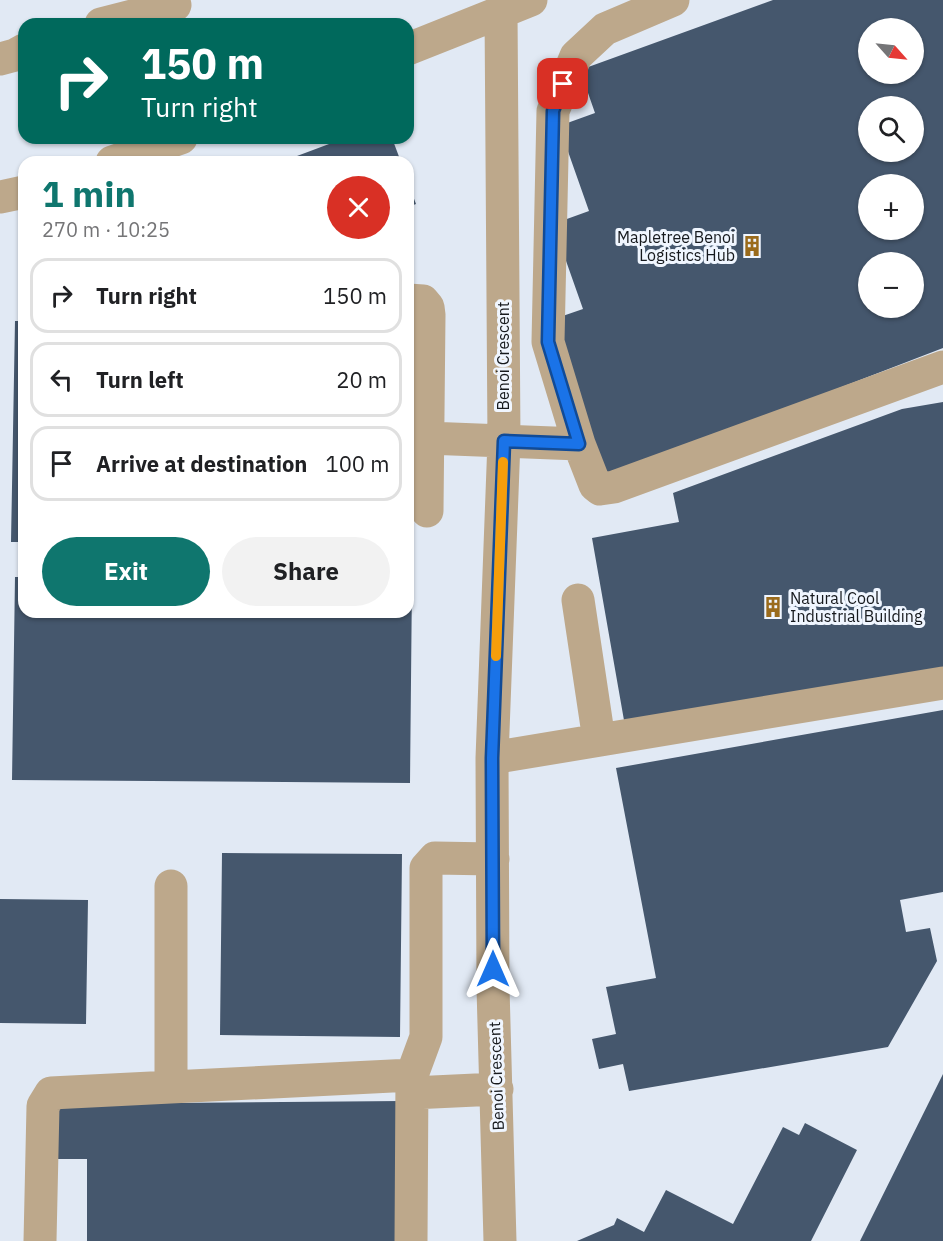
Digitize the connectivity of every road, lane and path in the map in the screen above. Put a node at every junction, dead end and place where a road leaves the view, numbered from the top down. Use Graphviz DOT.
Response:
graph roads {
  1 [pos="673,0"];
  2 [pos="516,6"];
  3 [pos="176,10"];
  4 [pos="133,18"];
  5 [pos="414,47"];
  6 [pos="18,53"];
  7 [pos="0,59"];
  8 [pos="164,144"];
  9 [pos="129,156"];
  10 [pos="18,193"];
  11 [pos="0,197"];
  12 [pos="414,300"];
  13 [pos="943,367"];
  14 [pos="428,438"];
  15 [pos="504,441"];
  16 [pos="579,444"];
  17 [pos="427,511"];
  18 [pos="578,600"];
  19 [pos="943,683"];
  20 [pos="599,740"];
  21 [pos="492,758"];
  22 [pos="493,859"];
  23 [pos="171,886"];
  24 [pos="411,1084"];
  25 [pos="171,1087"];
  26 [pos="497,1089"];
  27 [pos="40,1241"];
  28 [pos="411,1241"];
  29 [pos="500,1241"];
  1 -- 16 [label="street"];
  2 -- 5 [label="street"];
  2 -- 15 [label="street, Benoi Crescent"];
  3 -- 4 [label="street"];
  6 -- 7 [label="street"];
  8 -- 9 [label="street"];
  10 -- 11 [label="street"];
  12 -- 14 [label="street"];
  13 -- 16 [label="street"];
  14 -- 15 [label="street"];
  14 -- 17 [label="street"];
  15 -- 16 [label="street"];
  15 -- 21 [label="street, Benoi Crescent"];
  18 -- 20 [label="street"];
  19 -- 20 [label="street"];
  20 -- 21 [label="street"];
  21 -- 22 [label="street, Benoi Crescent"];
  22 -- 24 [label="street"];
  22 -- 26 [label="street, Benoi Crescent"];
  23 -- 25 [label="street"];
  24 -- 25 [label="street"];
  24 -- 26 [label="street"];
  24 -- 28 [label="street"];
  25 -- 27 [label="street"];
  26 -- 29 [label="street, Benoi Crescent"];
}
